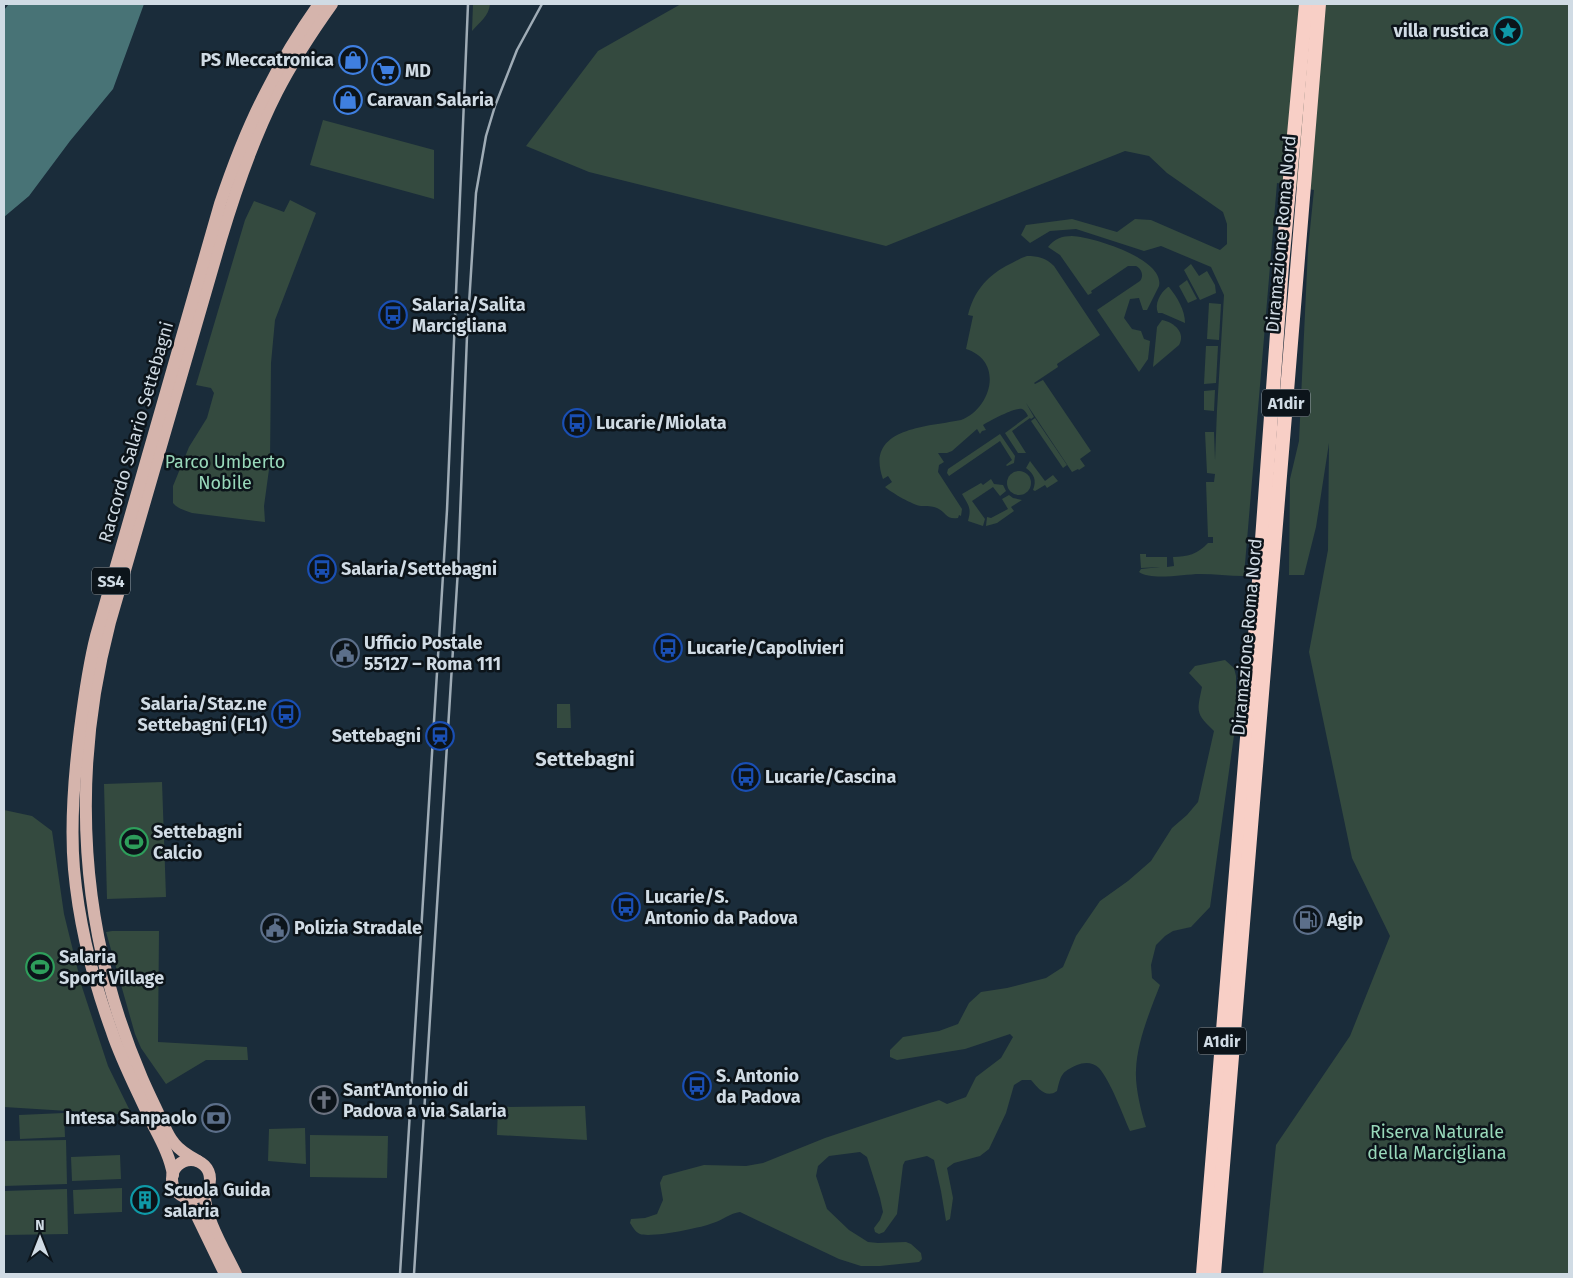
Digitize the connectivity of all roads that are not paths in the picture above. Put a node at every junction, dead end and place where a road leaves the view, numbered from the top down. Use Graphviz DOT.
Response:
graph roads {
  1 [pos="319,4"];
  2 [pos="332,4"];
  3 [pos="1306,4"];
  4 [pos="1319,4"];
  5 [pos="1247,805"];
  6 [pos="198,1161"];
  7 [pos="172,1175"];
  8 [pos="205,1193"];
  9 [pos="186,1198"];
  10 [pos="228,1258"];
  11 [pos="225,1274"];
  12 [pos="236,1274"];
  13 [pos="242,1274"];
  14 [pos="1203,1274"];
  15 [pos="1214,1274"];
  1 -- 7 [label="main road, Raccordo Salario Settebagni / SS4"];
  2 -- 6 [label="main road, Raccordo Salario Settebagni / SS4"];
  3 -- 5 [label="highway, Diramazione Roma Nord / A1dir"];
  4 -- 5 [label="highway, Diramazione Roma Nord / A1dir"];
  5 -- 14 [label="highway, Diramazione Roma Nord / A1dir"];
  5 -- 15 [label="highway, Diramazione Roma Nord / A1dir"];
  6 -- 7 [label="main road"];
  6 -- 8 [label="main road"];
  7 -- 9 [label="main road"];
  8 -- 9 [label="main road"];
  8 -- 10 [label="main road"];
  9 -- 11 [label="main road"];
  10 -- 12 [label="main road"];
  10 -- 13 [label="main road"];
}
